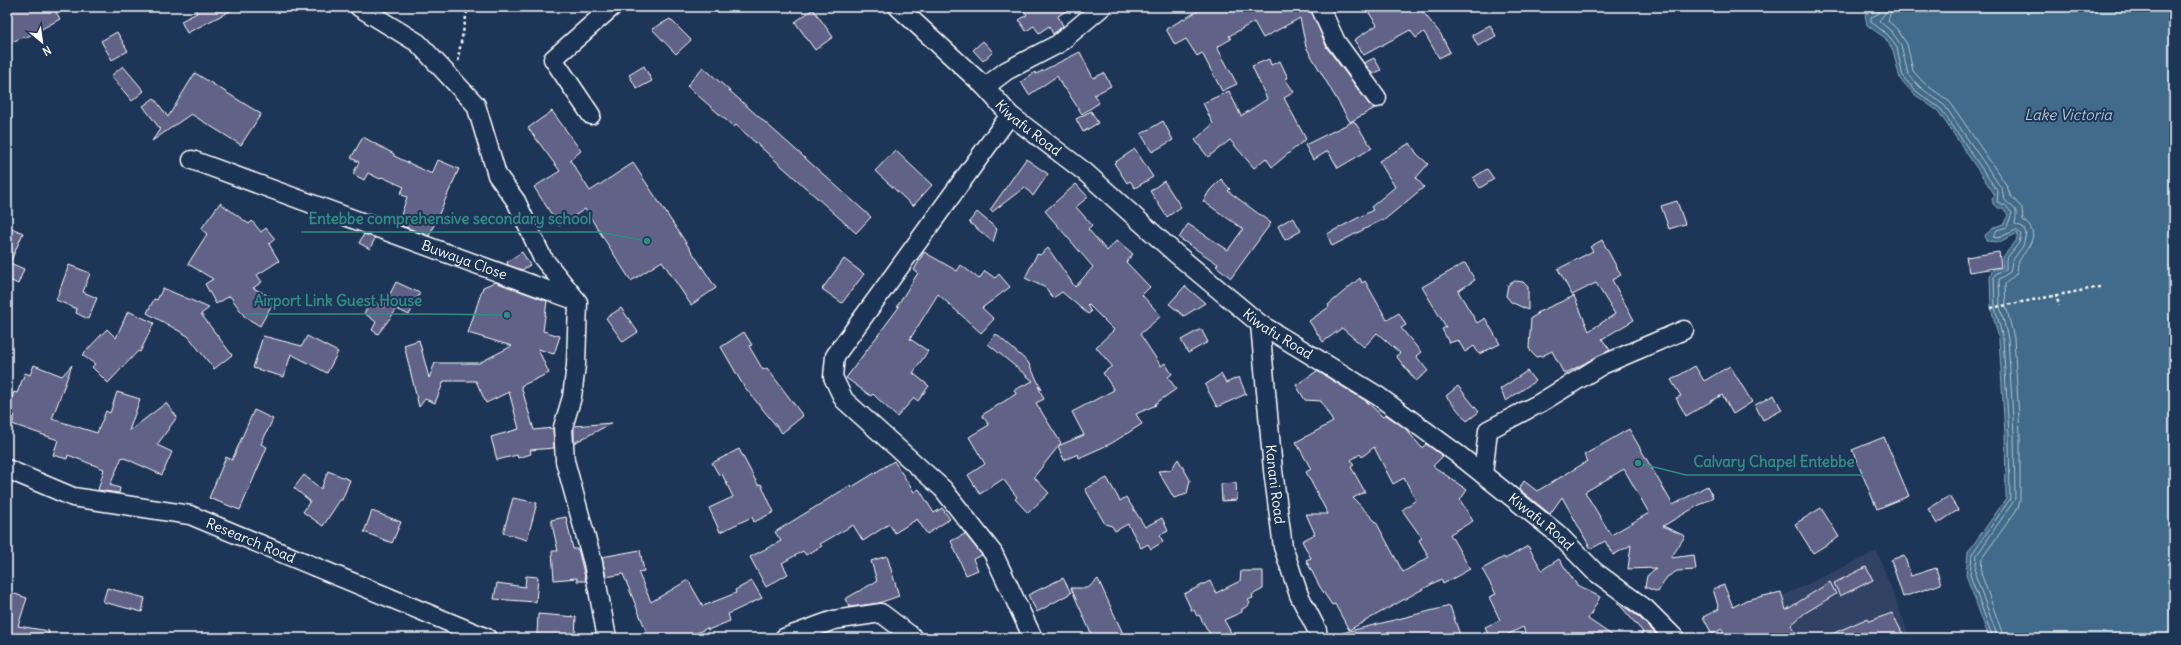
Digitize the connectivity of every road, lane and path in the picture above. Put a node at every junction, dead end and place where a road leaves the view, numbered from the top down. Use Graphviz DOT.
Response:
graph roads {
  1 [pos="359,7"];
  2 [pos="468,7"];
  3 [pos="612,7"];
  4 [pos="898,7"];
  5 [pos="1102,7"];
  6 [pos="1320,7"];
  7 [pos="461,64"];
  8 [pos="985,87"];
  9 [pos="1377,98"];
  10 [pos="591,115"];
  11 [pos="1010,115"];
  12 [pos="192,160"];
  13 [pos="2100,287"];
  14 [pos="2056,294"];
  15 [pos="578,302"];
  16 [pos="2059,306"];
  17 [pos="1991,308"];
  18 [pos="1260,324"];
  19 [pos="1684,330"];
  20 [pos="7,469"];
  21 [pos="1483,474"];
  22 [pos="487,638"];
  23 [pos="607,638"];
  24 [pos="784,638"];
  25 [pos="914,638"];
  26 [pos="1033,638"];
  27 [pos="1318,638"];
  28 [pos="1675,638"];
  1 -- 15 [label="street"];
  2 -- 7 [label="path"];
  3 -- 10 [label="street"];
  4 -- 8 [label="street, Kiwafu Road"];
  5 -- 8 [label="street"];
  6 -- 9 [label="street"];
  8 -- 11 [label="street, Kiwafu Road"];
  11 -- 18 [label="street, Kiwafu Road"];
  11 -- 26 [label="street"];
  12 -- 15 [label="street, Buwaya Close"];
  13 -- 14 [label="path"];
  14 -- 16 [label="path"];
  14 -- 17 [label="path"];
  15 -- 23 [label="street"];
  18 -- 21 [label="street, Kiwafu Road"];
  18 -- 27 [label="street, Kanani Road"];
  19 -- 21 [label="street"];
  20 -- 22 [label="street, Research Road"];
  21 -- 28 [label="street, Kiwafu Road"];
  24 -- 25 [label="street"];
}
